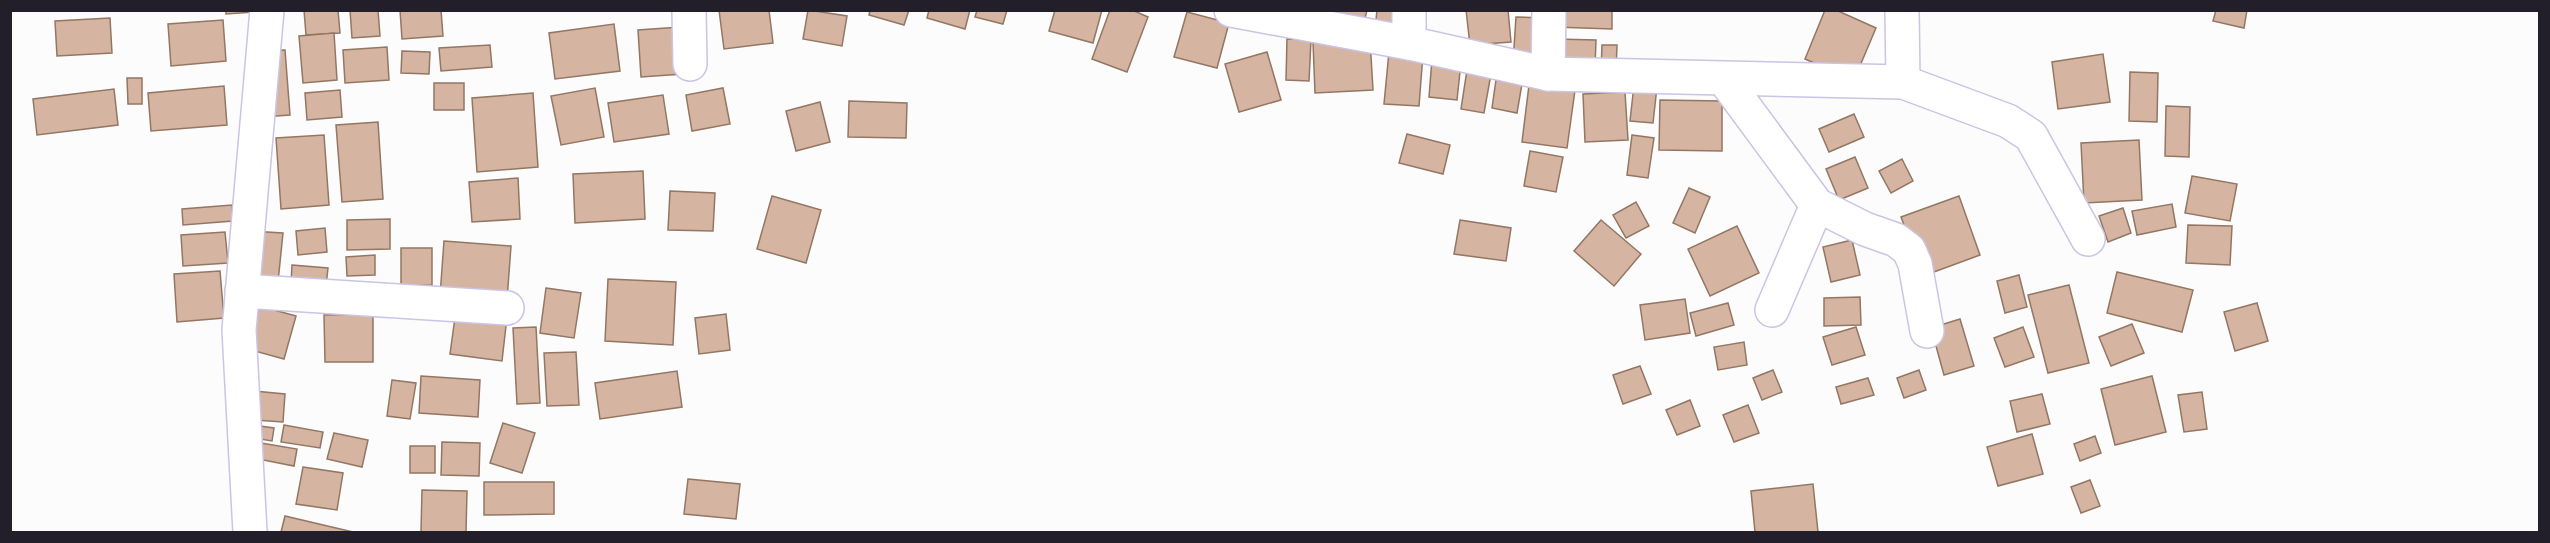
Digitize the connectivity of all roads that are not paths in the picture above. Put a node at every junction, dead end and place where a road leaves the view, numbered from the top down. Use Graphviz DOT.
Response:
graph roads {
  1 [pos="267,10"];
  2 [pos="689,10"];
  3 [pos="1231,10"];
  4 [pos="1409,10"];
  5 [pos="1549,10"];
  6 [pos="1902,10"];
  7 [pos="1409,43"];
  8 [pos="690,64"];
  9 [pos="1548,74"];
  10 [pos="1724,79"];
  11 [pos="1904,82"];
  12 [pos="1817,205"];
  13 [pos="2088,239"];
  14 [pos="242,291"];
  15 [pos="507,308"];
  16 [pos="1772,310"];
  17 [pos="1926,331"];
  18 [pos="250,532"];
  1 -- 14 [label="street"];
  2 -- 8 [label="street"];
  3 -- 7 [label="street"];
  4 -- 7 [label="street"];
  5 -- 9 [label="street"];
  6 -- 11 [label="street"];
  7 -- 9 [label="street"];
  9 -- 10 [label="street"];
  10 -- 11 [label="street"];
  10 -- 12 [label="street"];
  11 -- 13 [label="street"];
  12 -- 16 [label="street"];
  12 -- 17 [label="street"];
  14 -- 15 [label="street"];
  14 -- 18 [label="street"];
}
